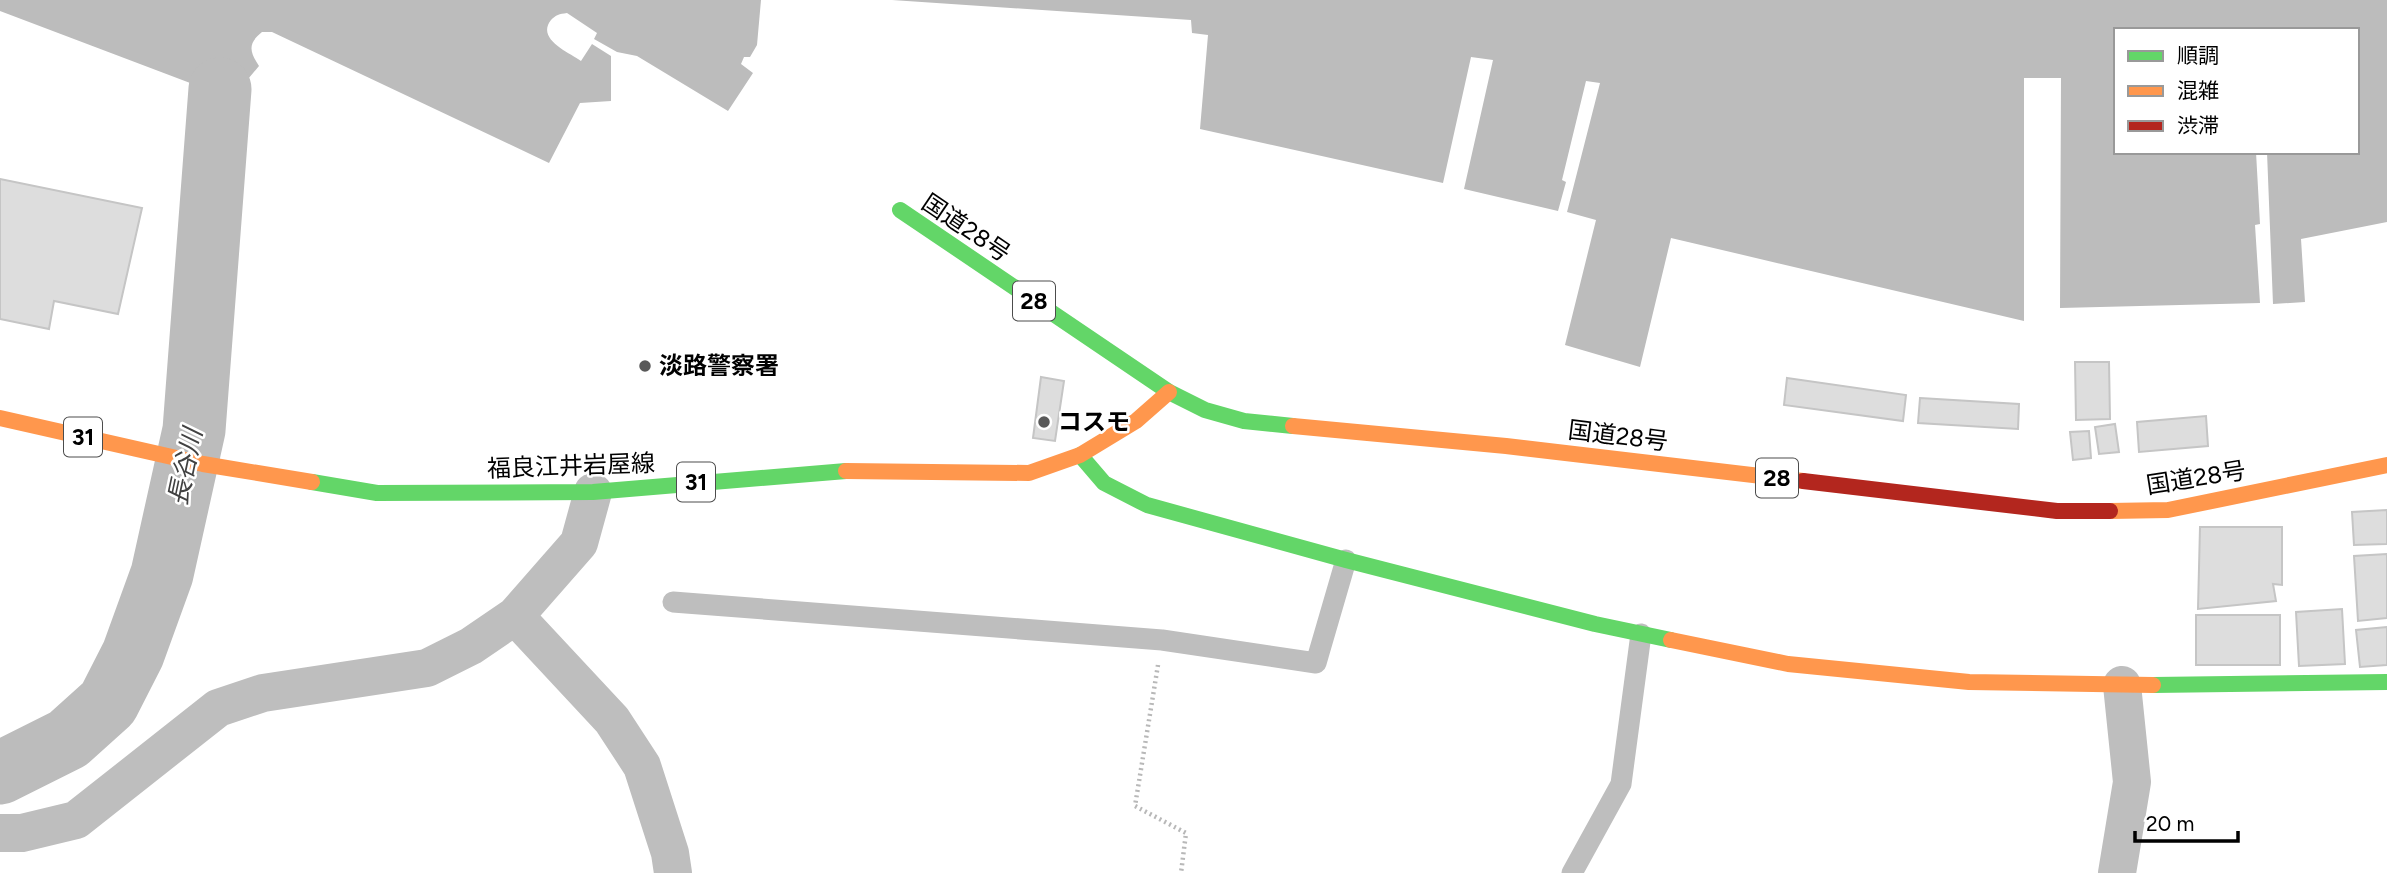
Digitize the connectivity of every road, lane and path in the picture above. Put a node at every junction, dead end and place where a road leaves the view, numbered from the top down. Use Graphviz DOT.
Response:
graph roads {
  1 [pos="900,211"];
  2 [pos="1169,393"];
  3 [pos="0,418"];
  4 [pos="1080,455"];
  5 [pos="2387,466"];
  6 [pos="593,492"];
  7 [pos="1346,560"];
  8 [pos="673,602"];
  9 [pos="515,616"];
  10 [pos="1640,634"];
  11 [pos="1162,640"];
  12 [pos="2387,682"];
  13 [pos="2122,685"];
  14 [pos="0,832"];
  15 [pos="673,873"];
  16 [pos="1181,873"];
  17 [pos="1572,873"];
  18 [pos="2117,873"];
  1 -- 2 [label="main road, 国道28号 / 28"];
  2 -- 4 [label="main road, 福良江井岩屋線 / 31"];
  2 -- 5 [label="main road, 国道28号 / 28"];
  3 -- 6 [label="main road, 福良江井岩屋線 / 31"];
  4 -- 6 [label="main road, 福良江井岩屋線 / 31"];
  4 -- 7 [label="main road"];
  6 -- 9 [label="street"];
  7 -- 10 [label="main road"];
  7 -- 11 [label="lane"];
  8 -- 11 [label="lane"];
  9 -- 14 [label="street"];
  9 -- 15 [label="street"];
  10 -- 13 [label="main road"];
  10 -- 17 [label="lane"];
  11 -- 16 [label="path"];
  12 -- 13 [label="main road"];
  13 -- 18 [label="street"];
}
